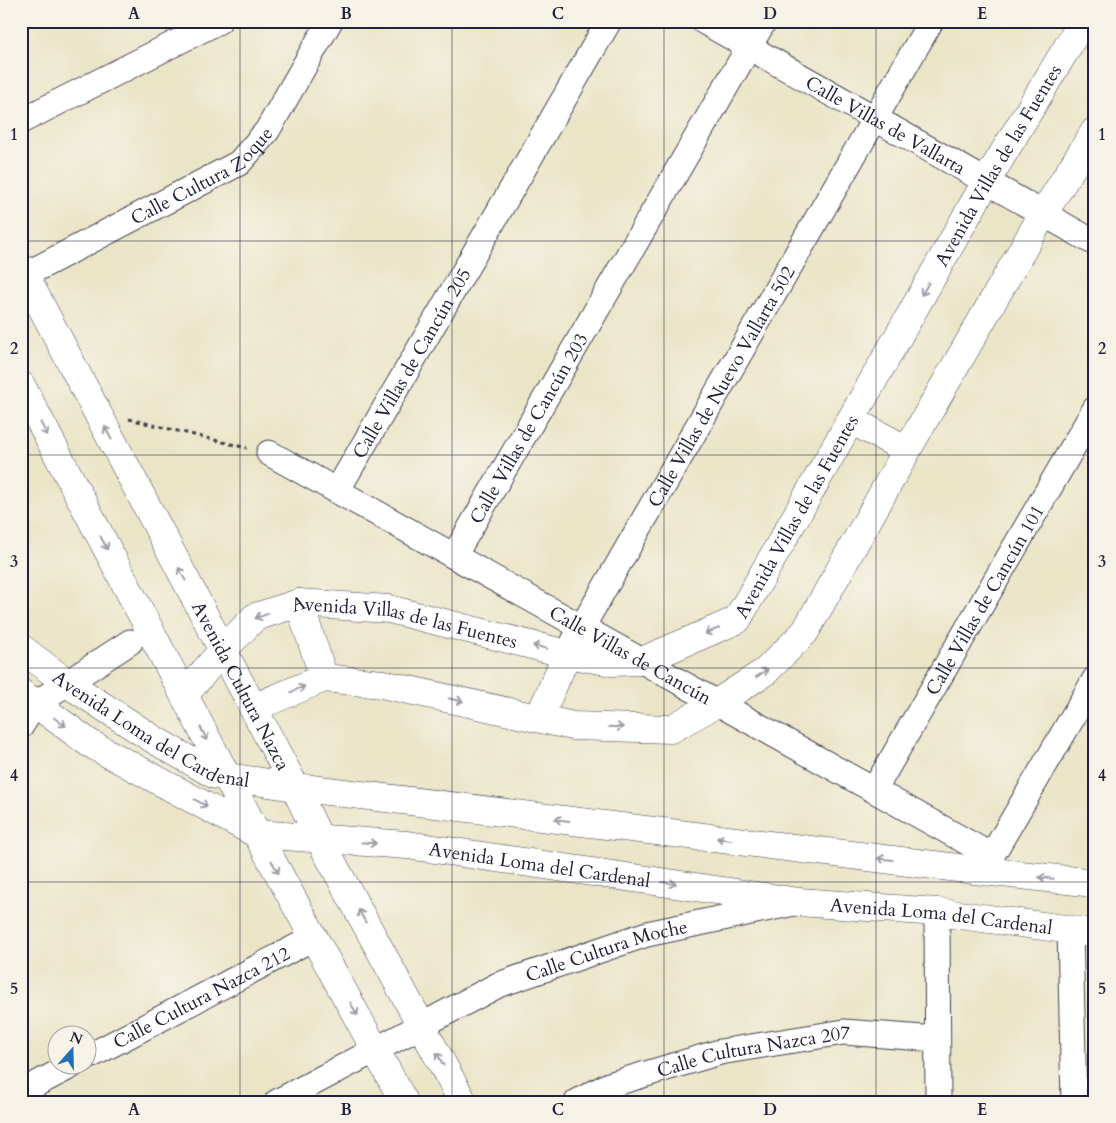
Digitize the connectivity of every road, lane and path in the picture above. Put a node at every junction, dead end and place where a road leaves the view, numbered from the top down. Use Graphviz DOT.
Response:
graph roads {
  1 [pos="219,21"];
  2 [pos="330,21"];
  3 [pos="609,21"];
  4 [pos="703,21"];
  5 [pos="764,21"];
  6 [pos="931,21"];
  7 [pos="1083,21"];
  8 [pos="749,48"];
  9 [pos="875,119"];
  10 [pos="21,121"];
  11 [pos="1095,131"];
  12 [pos="986,182"];
  13 [pos="1044,214"];
  14 [pos="1095,243"];
  15 [pos="22,273"];
  16 [pos="21,385"];
  17 [pos="1095,409"];
  18 [pos="97,411"];
  19 [pos="850,420"];
  20 [pos="907,450"];
  21 [pos="269,453"];
  22 [pos="337,491"];
  23 [pos="454,556"];
  24 [pos="298,603"];
  25 [pos="582,628"];
  26 [pos="130,642"];
  27 [pos="21,648"];
  28 [pos="223,650"];
  29 [pos="567,654"];
  30 [pos="642,661"];
  31 [pos="324,678"];
  32 [pos="1095,679"];
  33 [pos="67,684"];
  34 [pos="184,695"];
  35 [pos="717,703"];
  36 [pos="26,708"];
  37 [pos="253,708"];
  38 [pos="539,718"];
  39 [pos="227,778"];
  40 [pos="295,787"];
  41 [pos="874,790"];
  42 [pos="257,834"];
  43 [pos="320,840"];
  44 [pos="988,863"];
  45 [pos="1095,883"];
  46 [pos="799,902"];
  47 [pos="937,912"];
  48 [pos="1082,931"];
  49 [pos="314,938"];
  50 [pos="422,1025"];
  51 [pos="937,1039"];
  52 [pos="376,1049"];
  53 [pos="98,1052"];
  54 [pos="52,1076"];
  55 [pos="21,1092"];
  56 [pos="277,1102"];
  57 [pos="404,1102"];
  58 [pos="463,1102"];
  59 [pos="577,1102"];
  60 [pos="938,1102"];
  61 [pos="1074,1102"];
  1 -- 10 [label="street"];
  2 -- 15 [label="street, Calle Cultura Zoque"];
  3 -- 22 [label="street, Calle Villas de Cancún 205"];
  4 -- 8 [label="street, Calle Villas de Vallarta"];
  5 -- 8 [label="street, Calle Villas de Cancún 203"];
  6 -- 9 [label="street, Calle Villas de Nuevo Vallarta 502"];
  7 -- 12 [label="street, Avenida Villas de las Fuentes"];
  8 -- 9 [label="street, Calle Villas de Vallarta"];
  8 -- 23 [label="street, Calle Villas de Cancún 203"];
  9 -- 12 [label="street, Calle Villas de Vallarta"];
  9 -- 25 [label="street, Calle Villas de Nuevo Vallarta 502"];
  11 -- 13 [label="street"];
  12 -- 13 [label="street, Calle Villas de Vallarta"];
  12 -- 19 [label="street, Avenida Villas de las Fuentes, one-way"];
  13 -- 14 [label="street, Calle Villas de Vallarta"];
  13 -- 20 [label="street"];
  15 -- 18 [label="street, Avenida Cultura Nazca"];
  16 -- 34 [label="street, one-way"];
  17 -- 41 [label="street, Calle Villas de Cancún 101"];
  18 -- 21 [label="path"];
  28 -- 18 [label="street, Avenida Cultura Nazca, one-way"];
  19 -- 20 [label="street"];
  19 -- 30 [label="street, Avenida Villas de las Fuentes, one-way"];
  35 -- 20 [label="street, one-way"];
  21 -- 22 [label="street, Calle Villas de Cancún"];
  22 -- 23 [label="street, Calle Villas de Cancún"];
  23 -- 25 [label="street, Calle Villas de Cancún"];
  24 -- 28 [label="street, Avenida Villas de las Fuentes, one-way"];
  29 -- 24 [label="street, Avenida Villas de las Fuentes, one-way"];
  24 -- 31 [label="street"];
  25 -- 29 [label="street, Calle Villas de Nuevo Vallarta 502"];
  25 -- 30 [label="street, Calle Villas de Cancún"];
  26 -- 33 [label="street"];
  27 -- 33 [label="street, Avenida Loma del Cardenal"];
  28 -- 34 [label="street, Avenida Villas de las Fuentes"];
  28 -- 37 [label="street, Avenida Cultura Nazca"];
  29 -- 30 [label="street, Avenida Villas de las Fuentes"];
  29 -- 38 [label="street"];
  30 -- 35 [label="street, Calle Villas de Cancún"];
  37 -- 31 [label="street, one-way"];
  31 -- 38 [label="street, one-way"];
  32 -- 44 [label="street"];
  33 -- 36 [label="street"];
  33 -- 39 [label="street, Avenida Loma del Cardenal"];
  34 -- 39 [label="street, one-way"];
  38 -- 35 [label="street, one-way"];
  35 -- 41 [label="street, Calle Villas de Cancún"];
  36 -- 42 [label="street, Avenida Loma del Cardenal, one-way"];
  37 -- 40 [label="street, Avenida Cultura Nazca"];
  39 -- 40 [label="street, Avenida Loma del Cardenal"];
  39 -- 42 [label="street"];
  40 -- 43 [label="street, Avenida Cultura Nazca"];
  44 -- 40 [label="street, Avenida Loma del Cardenal, one-way"];
  41 -- 44 [label="street, Calle Villas de Cancún"];
  42 -- 43 [label="street, Avenida Loma del Cardenal"];
  42 -- 49 [label="street, one-way"];
  43 -- 46 [label="street, Avenida Loma del Cardenal, one-way"];
  50 -- 43 [label="street, Avenida Cultura Nazca, one-way"];
  45 -- 44 [label="street, Avenida Loma del Cardenal, one-way"];
  46 -- 47 [label="street, Avenida Loma del Cardenal"];
  46 -- 50 [label="street, Calle Cultura Moche"];
  47 -- 48 [label="street, Avenida Loma del Cardenal"];
  47 -- 51 [label="street"];
  48 -- 61 [label="street"];
  49 -- 52 [label="street, one-way"];
  49 -- 53 [label="street, Calle Cultura Nazca 212"];
  50 -- 52 [label="street, Calle Cultura Moche"];
  58 -- 50 [label="street, Avenida Cultura Nazca, one-way"];
  51 -- 59 [label="street, Calle Cultura Nazca 207"];
  51 -- 60 [label="street"];
  52 -- 56 [label="street, Calle Cultura Moche"];
  52 -- 57 [label="street"];
  54 -- 55 [label="street"];
}
